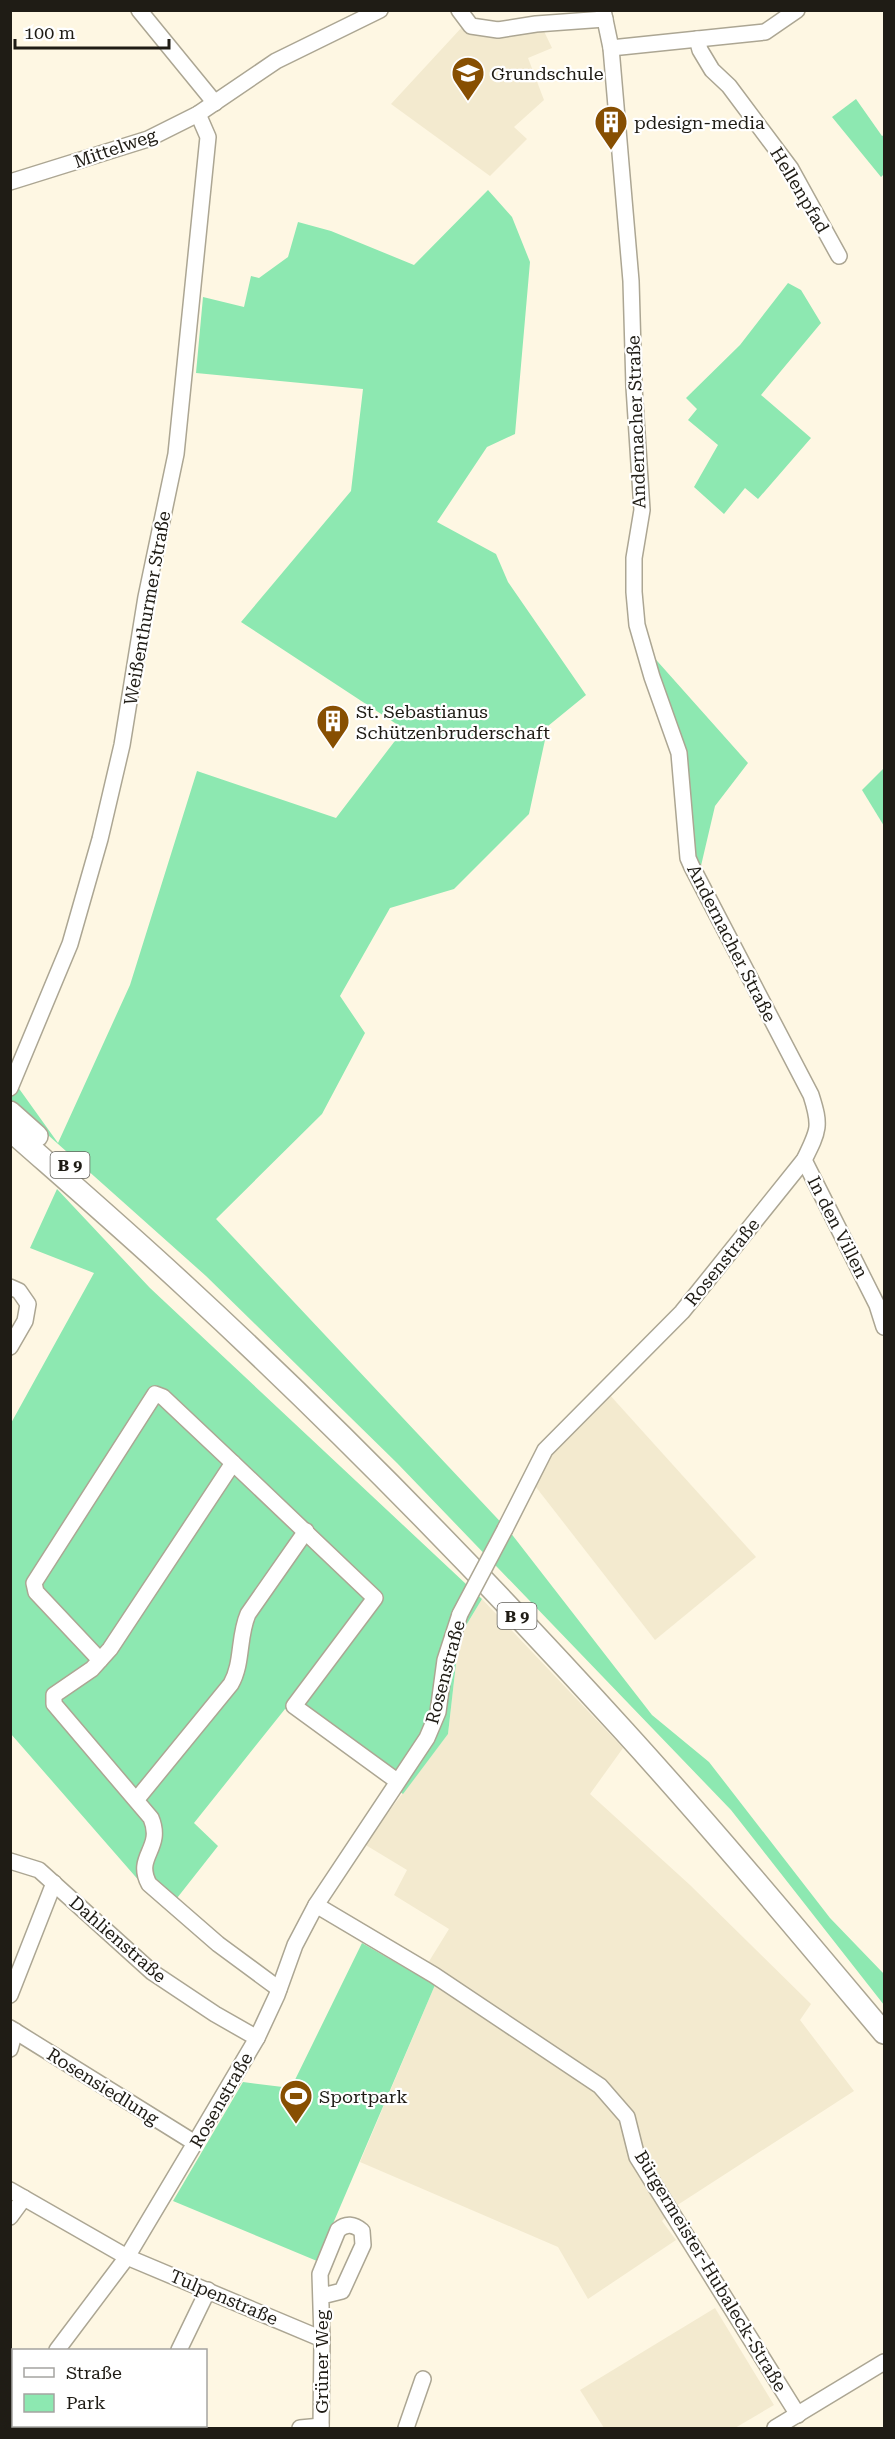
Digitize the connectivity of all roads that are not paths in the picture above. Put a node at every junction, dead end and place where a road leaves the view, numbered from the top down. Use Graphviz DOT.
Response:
graph roads {
  1 [pos="139,10"];
  2 [pos="380,10"];
  3 [pos="459,10"];
  4 [pos="797,10"];
  5 [pos="604,15"];
  6 [pos="697,39"];
  7 [pos="611,48"];
  8 [pos="215,104"];
  9 [pos="198,114"];
  10 [pos="10,182"];
  11 [pos="838,256"];
  12 [pos="10,1088"];
  13 [pos="10,1112"];
  14 [pos="819,1120"];
  15 [pos="10,1130"];
  16 [pos="804,1160"];
  17 [pos="125,1222"];
  18 [pos="10,1287"];
  19 [pos="885,1327"];
  20 [pos="10,1347"];
  21 [pos="233,1462"];
  22 [pos="306,1531"];
  23 [pos="100,1660"];
  24 [pos="397,1782"];
  25 [pos="137,1799"];
  26 [pos="10,1861"];
  27 [pos="54,1883"];
  28 [pos="316,1905"];
  29 [pos="279,1989"];
  30 [pos="10,1995"];
  31 [pos="885,2012"];
  32 [pos="13,2030"];
  33 [pos="885,2033"];
  34 [pos="257,2038"];
  35 [pos="10,2049"];
  36 [pos="195,2143"];
  37 [pos="17,2194"];
  38 [pos="10,2217"];
  39 [pos="127,2257"];
  40 [pos="208,2290"];
  41 [pos="321,2296"];
  42 [pos="322,2339"];
  43 [pos="58,2349"];
  44 [pos="179,2349"];
  45 [pos="885,2362"];
  46 [pos="423,2379"];
  47 [pos="798,2415"];
  48 [pos="321,2427"];
  49 [pos="300,2428"];
  50 [pos="406,2428"];
  51 [pos="775,2428"];
  1 -- 8 [label="street"];
  2 -- 8 [label="street"];
  3 -- 5 [label="street"];
  4 -- 6 [label="street"];
  5 -- 7 [label="street, Andernacher Straße"];
  6 -- 7 [label="street"];
  6 -- 11 [label="street, Hellenpfad"];
  7 -- 14 [label="street, Andernacher Straße"];
  8 -- 9 [label="street, Mittelweg"];
  9 -- 10 [label="street, Mittelweg"];
  9 -- 12 [label="street, Weißenthurmer Straße"];
  13 -- 17 [label="highway, B 9"];
  14 -- 16 [label="street, Rosenstraße"];
  15 -- 17 [label="highway, B 9"];
  16 -- 19 [label="street, In den Villen"];
  16 -- 24 [label="street, Rosenstraße, bridge"];
  17 -- 31 [label="highway, B 9"];
  17 -- 33 [label="highway, B 9"];
  18 -- 20 [label="street"];
  21 -- 22 [label="street"];
  21 -- 23 [label="street"];
  21 -- 23 [label="street"];
  22 -- 24 [label="street"];
  22 -- 25 [label="street"];
  23 -- 25 [label="street"];
  24 -- 28 [label="street, Rosenstraße"];
  25 -- 29 [label="street"];
  26 -- 27 [label="street, Dahlienstraße"];
  27 -- 30 [label="street"];
  27 -- 34 [label="street, Dahlienstraße"];
  28 -- 29 [label="street, Rosenstraße"];
  28 -- 47 [label="street, Bürgermeister-Hubaleck-Straße"];
  29 -- 34 [label="street, Rosenstraße"];
  32 -- 35 [label="street"];
  32 -- 36 [label="street, Rosensiedlung"];
  34 -- 36 [label="street, Rosenstraße"];
  36 -- 39 [label="street, Rosenstraße"];
  37 -- 38 [label="street"];
  37 -- 39 [label="street, Tulpenstraße"];
  39 -- 40 [label="street, Tulpenstraße"];
  39 -- 43 [label="street, Rosenstraße"];
  40 -- 42 [label="street, Tulpenstraße"];
  40 -- 44 [label="street"];
  41 -- 42 [label="street, Grüner Weg"];
  42 -- 48 [label="street, Grüner Weg"];
  45 -- 47 [label="street"];
  46 -- 50 [label="street"];
  47 -- 51 [label="street"];
  48 -- 49 [label="street"];
}
